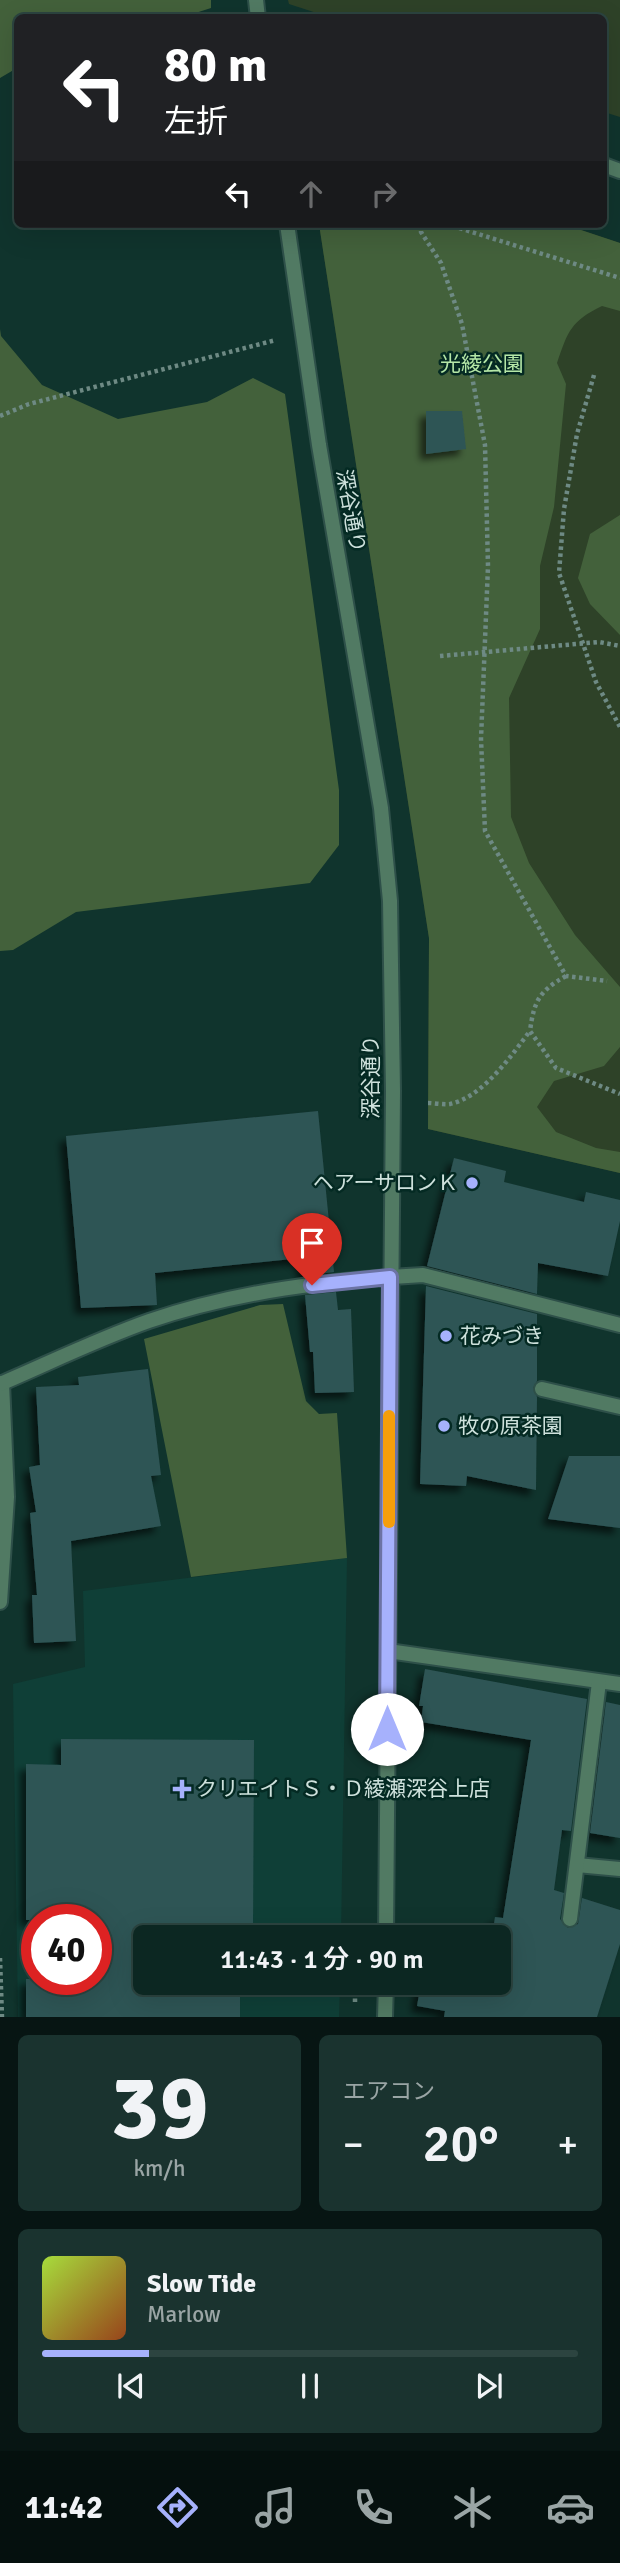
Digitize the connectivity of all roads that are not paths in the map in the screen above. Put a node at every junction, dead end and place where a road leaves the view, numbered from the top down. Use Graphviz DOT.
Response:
graph roads {
  1 [pos="288,228"];
  2 [pos="390,1277"];
  3 [pos="620,1325"];
  4 [pos="1,1383"];
  5 [pos="542,1389"];
  6 [pos="620,1407"];
  7 [pos="0,1601"];
  8 [pos="388,1651"];
  9 [pos="598,1682"];
  10 [pos="620,1684"];
  11 [pos="577,1865"];
  12 [pos="620,1869"];
  13 [pos="570,1919"];
  14 [pos="386,1925"];
  15 [pos="386,1995"];
  16 [pos="385,2017"];
  1 -- 2 [label="street, 深谷通り"];
  2 -- 3 [label="street"];
  2 -- 4 [label="street"];
  2 -- 8 [label="street, 深谷通り"];
  4 -- 7 [label="street"];
  5 -- 6 [label="street"];
  8 -- 9 [label="street"];
  8 -- 14 [label="street, 深谷通り"];
  9 -- 10 [label="street"];
  9 -- 11 [label="street"];
  11 -- 12 [label="street"];
  11 -- 13 [label="street"];
  15 -- 16 [label="street"];
}
